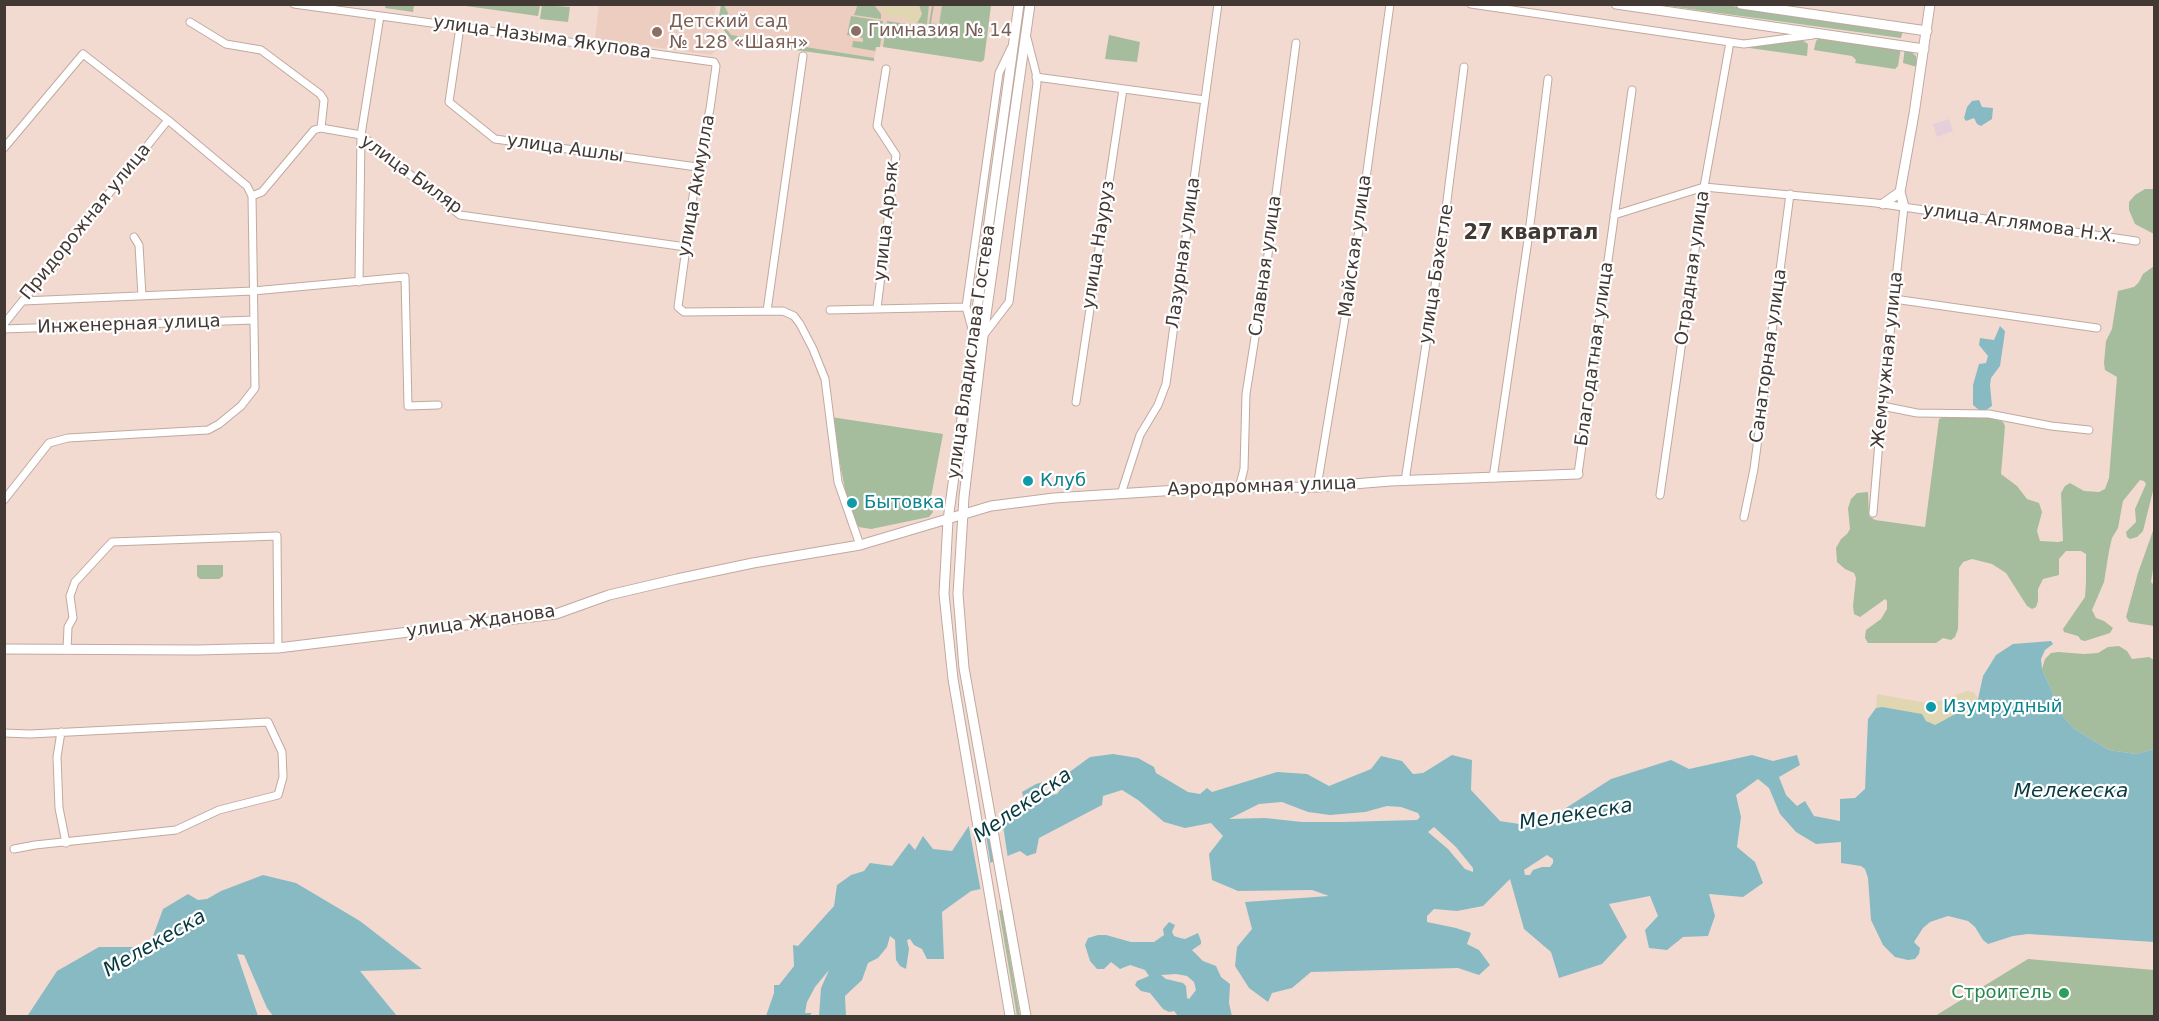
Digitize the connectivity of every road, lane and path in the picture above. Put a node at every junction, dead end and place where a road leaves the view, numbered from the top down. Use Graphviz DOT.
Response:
graph roads {
  1 [pos="294,4"];
  2 [pos="1019,4"];
  3 [pos="1030,4"];
  4 [pos="1218,4"];
  5 [pos="1390,4"];
  6 [pos="1471,4"];
  7 [pos="1616,4"];
  8 [pos="1741,4"];
  9 [pos="1786,4"];
  10 [pos="1930,4"];
  11 [pos="1802,13"];
  12 [pos="380,16"];
  13 [pos="190,22"];
  14 [pos="460,27"];
  15 [pos="1927,31"];
  16 [pos="1820,33"];
  17 [pos="1026,36"];
  18 [pos="1016,38"];
  19 [pos="1730,42"];
  20 [pos="1296,43"];
  21 [pos="1924,49"];
  22 [pos="803,56"];
  23 [pos="716,65"];
  24 [pos="1464,67"];
  25 [pos="886,69"];
  26 [pos="1036,77"];
  27 [pos="1548,79"];
  28 [pos="1123,89"];
  29 [pos="1632,90"];
  30 [pos="1205,100"];
  31 [pos="168,120"];
  32 [pos="321,128"];
  33 [pos="361,135"];
  34 [pos="4,148"];
  35 [pos="697,167"];
  36 [pos="1704,187"];
  37 [pos="1900,192"];
  38 [pos="1790,194"];
  39 [pos="252,196"];
  40 [pos="1883,204"];
  41 [pos="1904,207"];
  42 [pos="1614,215"];
  43 [pos="134,237"];
  44 [pos="2136,241"];
  45 [pos="686,247"];
  46 [pos="359,282"];
  47 [pos="253,291"];
  48 [pos="142,296"];
  49 [pos="1894,299"];
  50 [pos="23,301"];
  51 [pos="966,307"];
  52 [pos="877,308"];
  53 [pos="830,310"];
  54 [pos="767,311"];
  55 [pos="254,320"];
  56 [pos="4,324"];
  57 [pos="2097,328"];
  58 [pos="4,329"];
  59 [pos="979,336"];
  60 [pos="1076,402"];
  61 [pos="438,405"];
  62 [pos="1882,406"];
  63 [pos="2089,430"];
  64 [pos="1578,474"];
  65 [pos="1493,478"];
  66 [pos="1405,481"];
  67 [pos="1317,487"];
  68 [pos="1239,488"];
  69 [pos="1121,494"];
  70 [pos="1660,495"];
  71 [pos="4,500"];
  72 [pos="1873,513"];
  73 [pos="962,515"];
  74 [pos="1744,517"];
  75 [pos="948,520"];
  76 [pos="860,545"];
  77 [pos="4,648"];
  78 [pos="278,648"];
  79 [pos="67,650"];
  80 [pos="61,732"];
  81 [pos="4,733"];
  82 [pos="66,843"];
  83 [pos="14,849"];
  84 [pos="1010,1017"];
  85 [pos="1026,1017"];
  1 -- 12 [label="street, улица Назыма Якупова"];
  2 -- 18 [label="main road, улица Владислава Гостева"];
  3 -- 17 [label="main road, улица Владислава Гостева"];
  4 -- 30 [label="street, Лазурная улица"];
  5 -- 67 [label="street, Майская улица"];
  6 -- 19 [label="street"];
  7 -- 16 [label="main road"];
  8 -- 11 [label="main road"];
  9 -- 11 [label="street"];
  10 -- 15 [label="main road"];
  11 -- 15 [label="main road"];
  12 -- 14 [label="street, улица Назыма Якупова"];
  12 -- 33 [label="street"];
  13 -- 32 [label="street"];
  14 -- 23 [label="street, улица Назыма Якупова"];
  14 -- 35 [label="street, улица Ашлы"];
  15 -- 21 [label="main road"];
  16 -- 19 [label="street"];
  16 -- 21 [label="main road"];
  17 -- 26 [label="street"];
  17 -- 59 [label="main road, улица Владислава Гостева"];
  18 -- 51 [label="street"];
  18 -- 59 [label="main road, улица Владислава Гостева"];
  19 -- 36 [label="street, Отрадная улица"];
  20 -- 68 [label="street, Славная улица"];
  21 -- 37 [label="main road"];
  22 -- 54 [label="street"];
  23 -- 35 [label="street, улица Акмулла"];
  24 -- 66 [label="street, улица Бахетле"];
  25 -- 52 [label="street, улица Аръяк"];
  26 -- 28 [label="street"];
  26 -- 59 [label="street"];
  27 -- 65 [label="street"];
  28 -- 30 [label="street"];
  28 -- 60 [label="street, улица Науруз"];
  29 -- 42 [label="street, Благодатная улица"];
  30 -- 69 [label="street, Лазурная улица"];
  31 -- 34 [label="street"];
  31 -- 39 [label="street"];
  31 -- 50 [label="street, Придорожная улица"];
  32 -- 33 [label="street, улица Биляр"];
  32 -- 39 [label="street"];
  33 -- 45 [label="street, улица Биляр"];
  33 -- 46 [label="street"];
  35 -- 45 [label="street, улица Акмулла"];
  36 -- 38 [label="street"];
  36 -- 42 [label="street"];
  36 -- 70 [label="street, Отрадная улица"];
  37 -- 40 [label="main road"];
  37 -- 41 [label="main road"];
  38 -- 40 [label="street"];
  38 -- 74 [label="street, Санаторная улица"];
  39 -- 47 [label="street"];
  40 -- 41 [label="street"];
  41 -- 44 [label="street, улица Аглямова Н.Х."];
  41 -- 49 [label="street, Жемчужная улица"];
  42 -- 64 [label="street, Благодатная улица"];
  43 -- 48 [label="street"];
  45 -- 54 [label="street, улица Акмулла"];
  46 -- 47 [label="street"];
  46 -- 61 [label="street"];
  47 -- 48 [label="street"];
  47 -- 55 [label="street"];
  48 -- 50 [label="street"];
  49 -- 57 [label="street"];
  49 -- 62 [label="street, Жемчужная улица"];
  50 -- 56 [label="street, Придорожная улица"];
  51 -- 52 [label="street"];
  51 -- 59 [label="street"];
  52 -- 53 [label="street"];
  54 -- 76 [label="street"];
  55 -- 58 [label="street, Инженерная улица"];
  55 -- 71 [label="street"];
  59 -- 73 [label="main road, улица Владислава Гостева"];
  59 -- 75 [label="main road, улица Владислава Гостева"];
  62 -- 63 [label="street"];
  62 -- 72 [label="street, Жемчужная улица"];
  64 -- 65 [label="main road, Аэродромная улица"];
  65 -- 66 [label="main road, Аэродромная улица"];
  66 -- 67 [label="main road, Аэродромная улица"];
  67 -- 68 [label="main road, Аэродромная улица"];
  68 -- 69 [label="main road, Аэродромная улица"];
  69 -- 73 [label="main road, Аэродромная улица"];
  73 -- 75 [label="main road, Аэродромная улица"];
  73 -- 85 [label="main road, улица Владислава Гостева"];
  75 -- 76 [label="main road, улица Жданова"];
  75 -- 84 [label="main road, улица Владислава Гостева"];
  76 -- 78 [label="main road, улица Жданова"];
  77 -- 79 [label="main road, улица Жданова"];
  78 -- 79 [label="main road, улица Жданова"];
  78 -- 79 [label="street"];
  80 -- 81 [label="street"];
  80 -- 82 [label="street"];
  80 -- 82 [label="street"];
  82 -- 83 [label="street"];
}
